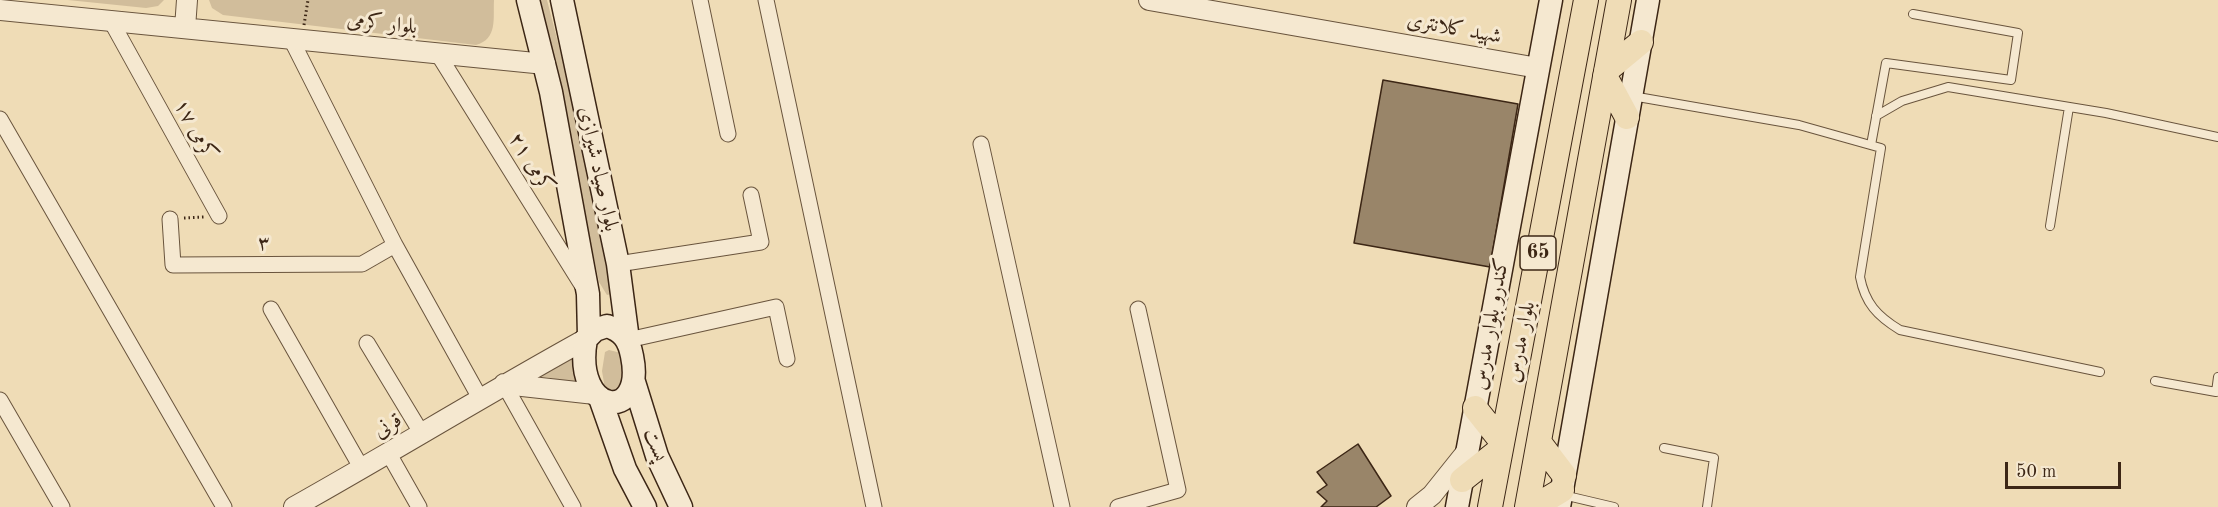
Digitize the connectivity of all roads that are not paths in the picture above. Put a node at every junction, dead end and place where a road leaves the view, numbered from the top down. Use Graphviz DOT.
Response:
graph roads {
  1 [pos="187,0"];
  2 [pos="528,0"];
  3 [pos="700,0"];
  4 [pos="766,0"];
  5 [pos="1149,0"];
  6 [pos="1551,0"];
  7 [pos="1586,0"];
  8 [pos="1619,0"];
  9 [pos="1648,0"];
  10 [pos="567,4"];
  11 [pos="0,10"];
  12 [pos="1913,14"];
  13 [pos="111,21"];
  14 [pos="185,28"];
  15 [pos="296,39"];
  16 [pos="1641,42"];
  17 [pos="438,54"];
  18 [pos="545,64"];
  19 [pos="1538,68"];
  20 [pos="1606,73"];
  21 [pos="1629,106"];
  22 [pos="2069,107"];
  23 [pos="1876,116"];
  24 [pos="0,119"];
  25 [pos="728,134"];
  26 [pos="2218,137"];
  27 [pos="981,144"];
  28 [pos="1871,145"];
  29 [pos="751,195"];
  30 [pos="219,216"];
  31 [pos="170,219"];
  32 [pos="2050,226"];
  33 [pos="395,245"];
  34 [pos="618,264"];
  35 [pos="621,289"];
  36 [pos="588,294"];
  37 [pos="271,309"];
  38 [pos="1138,309"];
  39 [pos="587,338"];
  40 [pos="628,340"];
  41 [pos="367,343"];
  42 [pos="787,359"];
  43 [pos="2100,372"];
  44 [pos="2218,377"];
  45 [pos="2155,381"];
  46 [pos="634,382"];
  47 [pos="504,384"];
  48 [pos="597,396"];
  49 [pos="480,398"];
  50 [pos="0,400"];
  51 [pos="1475,408"];
  52 [pos="422,434"];
  53 [pos="1539,442"];
  54 [pos="1502,445"];
  55 [pos="1664,448"];
  56 [pos="1468,450"];
  57 [pos="390,454"];
  58 [pos="657,456"];
  59 [pos="362,469"];
  60 [pos="625,469"];
  61 [pos="1462,480"];
  62 [pos="1561,492"];
  63 [pos="62,507"];
  64 [pos="224,507"];
  65 [pos="294,507"];
  66 [pos="419,507"];
  67 [pos="573,507"];
  68 [pos="645,507"];
  69 [pos="681,507"];
  70 [pos="874,507"];
  71 [pos="1062,507"];
  72 [pos="1118,507"];
  73 [pos="1417,507"];
  74 [pos="1457,507"];
  75 [pos="1490,507"];
  76 [pos="1527,507"];
  77 [pos="1534,507"];
  78 [pos="1614,507"];
  79 [pos="1707,507"];
  1 -- 14 [label="street"];
  2 -- 18 [label="main road, بلوار صیاد شیرازی"];
  3 -- 25 [label="street"];
  4 -- 70 [label="street"];
  5 -- 19 [label="street, شهید کلانتری"];
  6 -- 19 [label="main road, کندرو بلوار مدرس"];
  7 -- 54 [label="main road, بلوار مدرس / 65"];
  8 -- 20 [label="main road, بلوار مدرس / 65"];
  9 -- 16 [label="main road"];
  10 -- 34 [label="main road, بلوار صیاد شیرازی"];
  11 -- 13 [label="street, بلوار کرمی"];
  12 -- 23 [label="lane"];
  13 -- 14 [label="street, بلوار کرمی"];
  13 -- 30 [label="street, کرمی ۱۷"];
  14 -- 15 [label="street, بلوار کرمی"];
  15 -- 17 [label="street, بلوار کرمی"];
  15 -- 33 [label="street"];
  16 -- 20 [label="main road"];
  16 -- 21 [label="main road"];
  17 -- 18 [label="street, بلوار کرمی"];
  17 -- 36 [label="street, کرمی ۲۱"];
  18 -- 36 [label="main road, بلوار صیاد شیرازی"];
  19 -- 51 [label="main road, کندرو بلوار مدرس"];
  20 -- 21 [label="main road"];
  20 -- 53 [label="main road, بلوار مدرس / 65"];
  21 -- 28 [label="lane"];
  21 -- 62 [label="main road"];
  22 -- 23 [label="lane"];
  22 -- 26 [label="lane"];
  22 -- 32 [label="lane"];
  23 -- 28 [label="lane"];
  24 -- 64 [label="street"];
  27 -- 71 [label="street"];
  28 -- 43 [label="lane"];
  29 -- 34 [label="street"];
  31 -- 33 [label="street, ۳"];
  33 -- 49 [label="street"];
  34 -- 35 [label="main road, بلوار صیاد شیرازی"];
  35 -- 36 [label="main road"];
  35 -- 40 [label="main road, بلوار صیاد شیرازی"];
  36 -- 39 [label="main road, بلوار صیاد شیرازی"];
  37 -- 59 [label="street"];
  38 -- 72 [label="street"];
  39 -- 40 [label="main road"];
  39 -- 47 [label="street, قرنی"];
  39 -- 48 [label="main road"];
  40 -- 42 [label="street"];
  40 -- 46 [label="main road"];
  41 -- 52 [label="street"];
  44 -- 45 [label="lane"];
  46 -- 48 [label="main road"];
  46 -- 58 [label="main road, پست"];
  47 -- 48 [label="street"];
  47 -- 49 [label="street, قرنی"];
  47 -- 67 [label="street"];
  48 -- 60 [label="main road, پست"];
  49 -- 52 [label="street, قرنی"];
  50 -- 63 [label="street"];
  51 -- 54 [label="main road"];
  51 -- 56 [label="main road, کندرو بلوار مدرس"];
  52 -- 57 [label="street, قرنی"];
  53 -- 62 [label="main road"];
  53 -- 76 [label="main road, بلوار مدرس / 65"];
  54 -- 61 [label="main road"];
  54 -- 75 [label="main road, بلوار مدرس / 65"];
  55 -- 79 [label="lane"];
  56 -- 61 [label="main road, کندرو بلوار مدرس"];
  56 -- 73 [label="street"];
  57 -- 59 [label="street, قرنی"];
  57 -- 66 [label="street"];
  58 -- 60 [label="main road"];
  58 -- 69 [label="main road, پست"];
  59 -- 65 [label="street, قرنی"];
  60 -- 68 [label="main road, پست"];
  61 -- 74 [label="main road, کندرو بلوار مدرس"];
  62 -- 77 [label="main road"];
  62 -- 78 [label="lane"];
}
